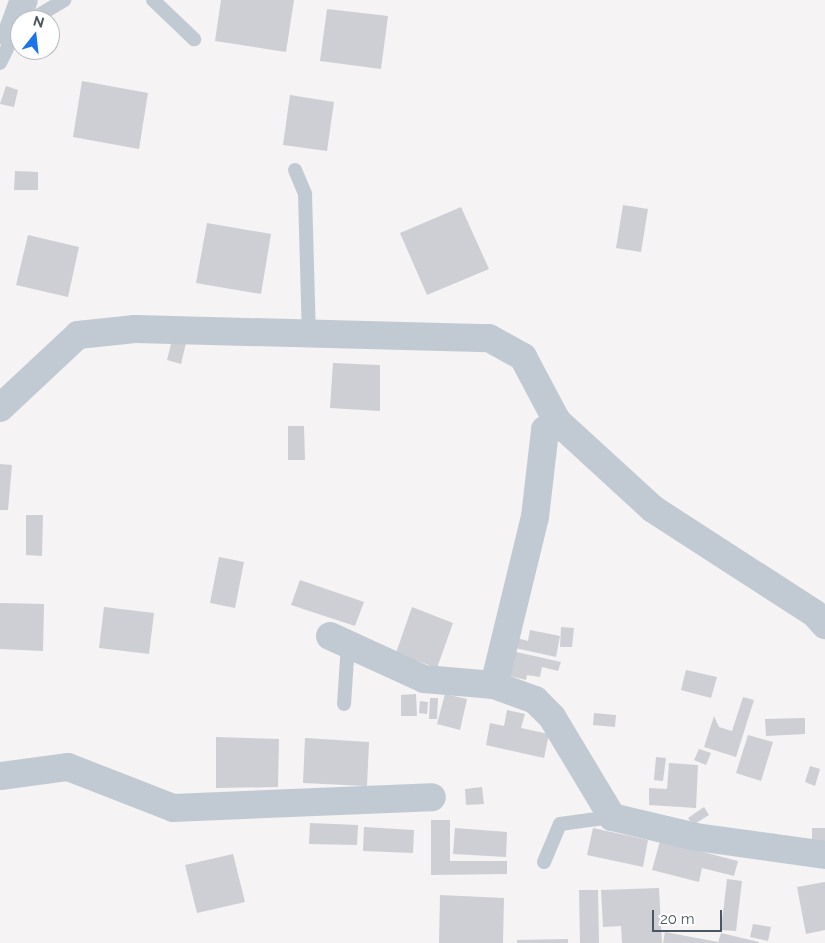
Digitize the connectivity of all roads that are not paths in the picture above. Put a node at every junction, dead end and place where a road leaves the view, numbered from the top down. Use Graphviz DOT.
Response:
graph roads {
  1 [pos="64,0"];
  2 [pos="152,0"];
  3 [pos="49,10"];
  4 [pos="194,40"];
  5 [pos="10,46"];
  6 [pos="0,63"];
  7 [pos="295,170"];
  8 [pos="309,333"];
  9 [pos="0,408"];
  10 [pos="557,420"];
  11 [pos="825,625"];
  12 [pos="339,640"];
  13 [pos="494,685"];
  14 [pos="344,704"];
  15 [pos="0,776"];
  16 [pos="432,796"];
  17 [pos="612,817"];
  18 [pos="825,855"];
  19 [pos="544,862"];
  1 -- 3 [label="lane"];
  2 -- 4 [label="lane"];
  5 -- 6 [label="lane"];
  7 -- 8 [label="lane"];
  8 -- 9 [label="street"];
  8 -- 10 [label="street"];
  10 -- 11 [label="street"];
  10 -- 13 [label="street"];
  12 -- 13 [label="street"];
  12 -- 14 [label="lane"];
  13 -- 17 [label="street"];
  15 -- 16 [label="street"];
  17 -- 18 [label="street"];
  17 -- 19 [label="lane"];
}
